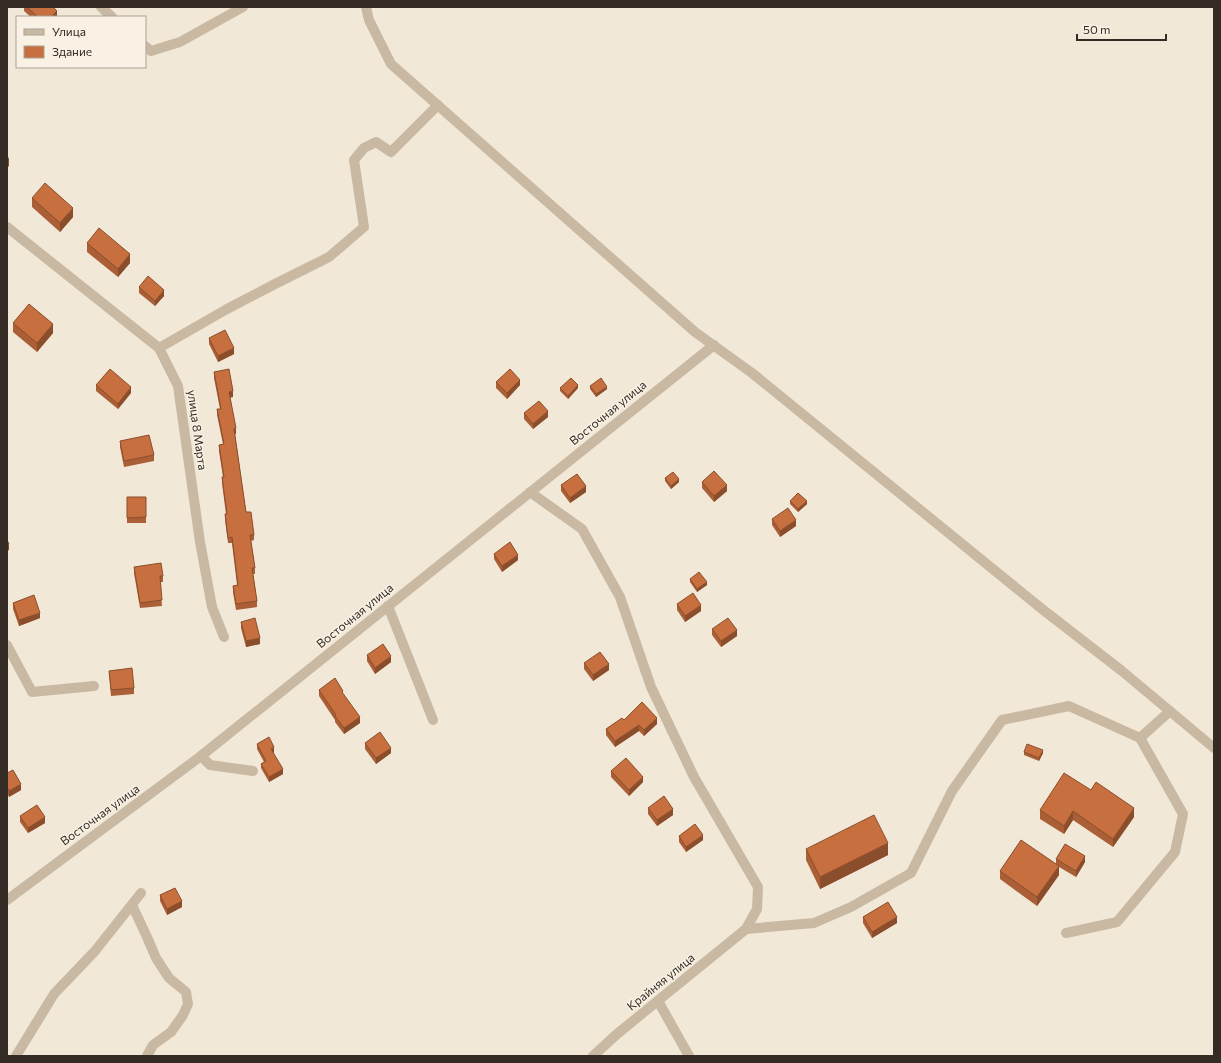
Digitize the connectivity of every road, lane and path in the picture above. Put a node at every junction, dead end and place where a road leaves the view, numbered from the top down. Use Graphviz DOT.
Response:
graph roads {
  1 [pos="101,7"];
  2 [pos="243,7"];
  3 [pos="366,7"];
  4 [pos="111,16"];
  5 [pos="146,47"];
  6 [pos="438,105"];
  7 [pos="7,227"];
  8 [pos="714,345"];
  9 [pos="159,348"];
  10 [pos="530,492"];
  11 [pos="388,606"];
  12 [pos="224,638"];
  13 [pos="7,645"];
  14 [pos="94,686"];
  15 [pos="1170,711"];
  16 [pos="433,720"];
  17 [pos="1140,738"];
  18 [pos="1214,748"];
  19 [pos="201,756"];
  20 [pos="253,771"];
  21 [pos="141,893"];
  22 [pos="7,900"];
  23 [pos="132,904"];
  24 [pos="746,929"];
  25 [pos="1066,933"];
  26 [pos="658,1001"];
  27 [pos="16,1056"];
  28 [pos="147,1056"];
  29 [pos="593,1056"];
  30 [pos="689,1056"];
  1 -- 4 [label="street"];
  2 -- 5 [label="street"];
  3 -- 6 [label="street"];
  6 -- 8 [label="street"];
  6 -- 9 [label="street"];
  7 -- 9 [label="street, улица 8 Марта"];
  8 -- 10 [label="street, Восточная улица"];
  8 -- 15 [label="street"];
  9 -- 12 [label="street, улица 8 Марта"];
  10 -- 11 [label="street, Восточная улица"];
  10 -- 24 [label="street"];
  11 -- 16 [label="street"];
  11 -- 19 [label="street, Восточная улица"];
  13 -- 14 [label="street"];
  15 -- 17 [label="street"];
  15 -- 18 [label="street"];
  17 -- 24 [label="street"];
  17 -- 25 [label="street"];
  19 -- 20 [label="street"];
  19 -- 22 [label="street, Восточная улица"];
  21 -- 23 [label="street"];
  23 -- 27 [label="street"];
  23 -- 28 [label="street"];
  24 -- 26 [label="street, Крайняя улица"];
  26 -- 29 [label="street, Крайняя улица"];
  26 -- 30 [label="street"];
}
